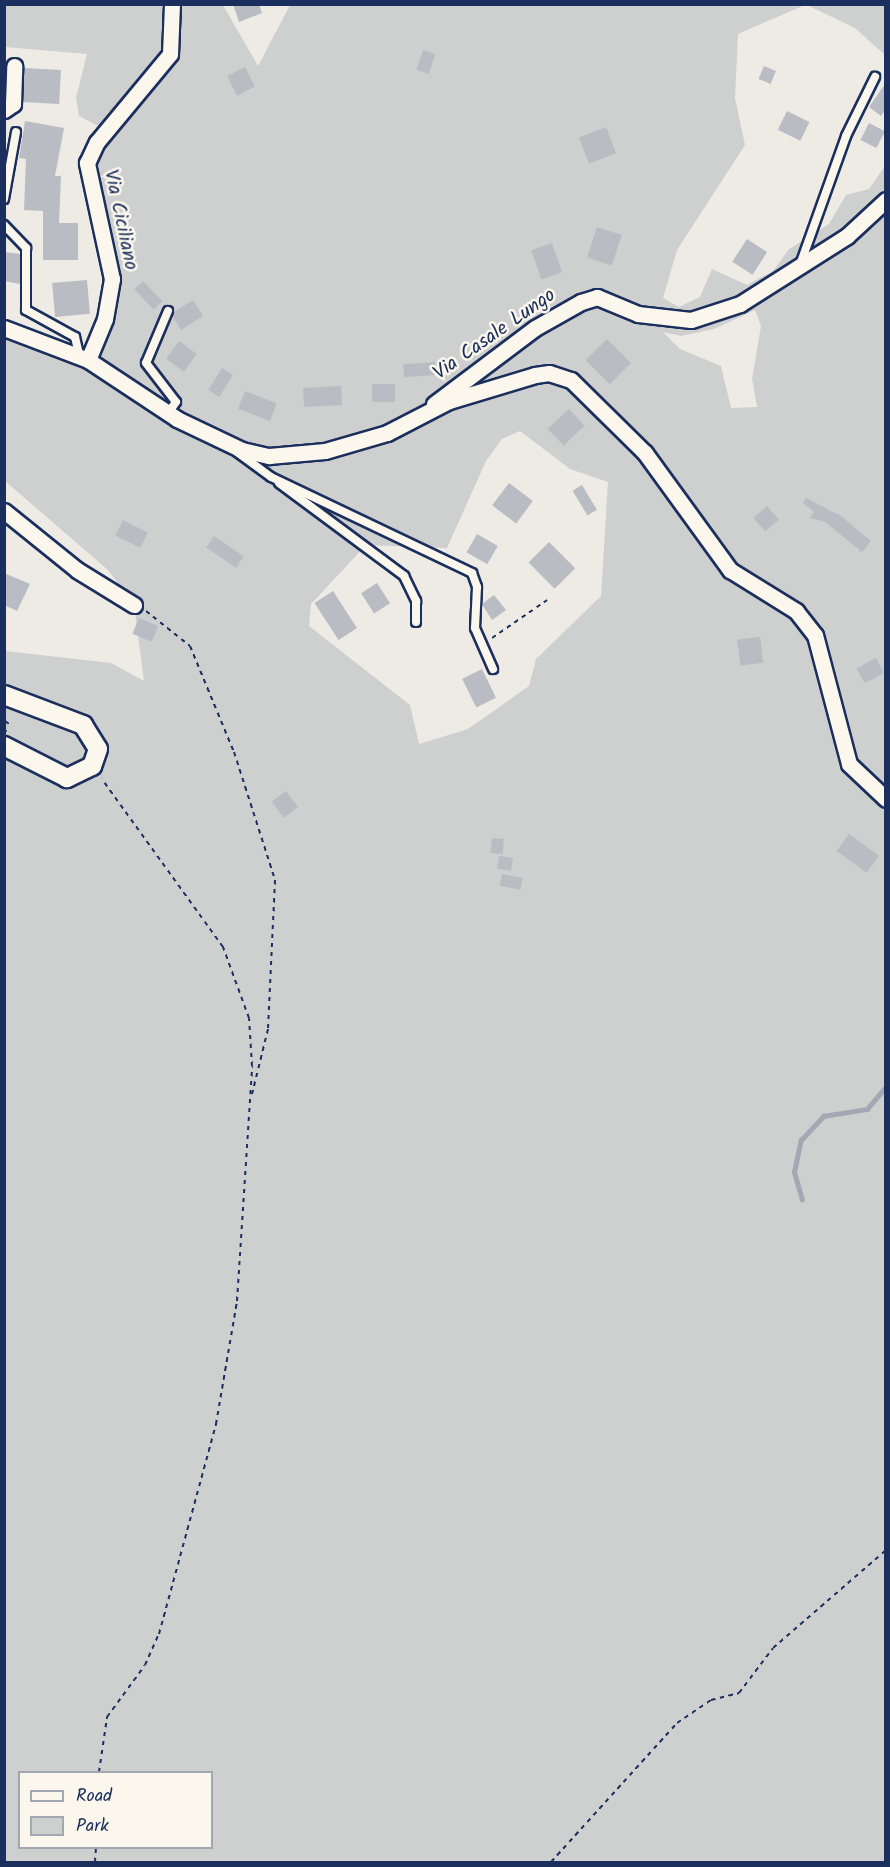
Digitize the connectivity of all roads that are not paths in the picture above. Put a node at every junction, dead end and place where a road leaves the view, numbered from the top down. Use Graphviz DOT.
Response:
graph roads {
  1 [pos="172,4"];
  2 [pos="14,66"];
  3 [pos="874,78"];
  4 [pos="4,110"];
  5 [pos="16,132"];
  6 [pos="4,199"];
  7 [pos="885,200"];
  8 [pos="4,225"];
  9 [pos="797,271"];
  10 [pos="168,311"];
  11 [pos="4,328"];
  12 [pos="84,358"];
  13 [pos="168,413"];
  14 [pos="418,417"];
  15 [pos="219,439"];
  16 [pos="271,477"];
  17 [pos="4,511"];
  18 [pos="134,605"];
  19 [pos="416,622"];
  20 [pos="493,669"];
  21 [pos="4,695"];
  22 [pos="4,746"];
  23 [pos="885,799"];
  1 -- 12 [label="street, Via Ciciliano"];
  2 -- 4 [label="street"];
  3 -- 9 [label="lane"];
  5 -- 6 [label="lane"];
  7 -- 9 [label="street, Via Casale Lungo"];
  8 -- 12 [label="lane"];
  9 -- 14 [label="street, Via Casale Lungo"];
  10 -- 13 [label="lane"];
  11 -- 12 [label="street"];
  12 -- 13 [label="street"];
  13 -- 15 [label="street"];
  14 -- 15 [label="street"];
  14 -- 23 [label="street"];
  15 -- 16 [label="lane"];
  16 -- 19 [label="lane"];
  16 -- 20 [label="lane"];
  17 -- 18 [label="street"];
  21 -- 22 [label="street"];
}
